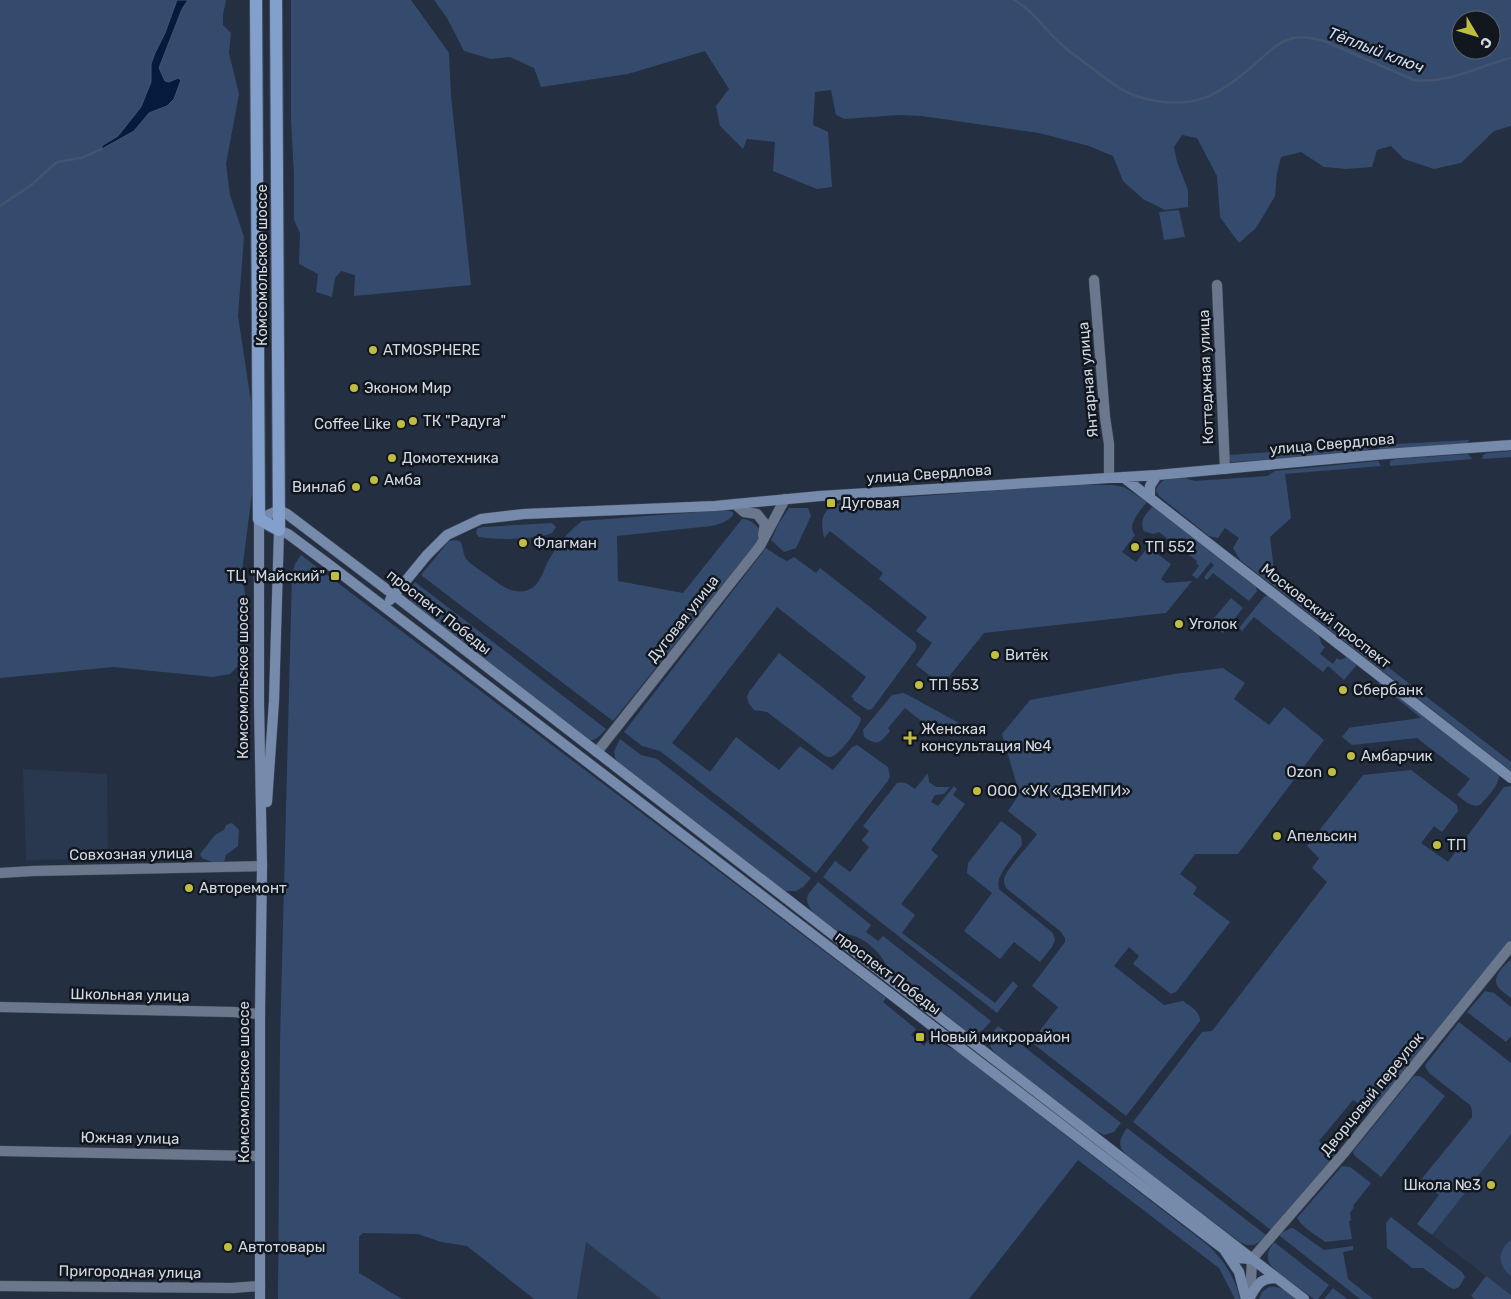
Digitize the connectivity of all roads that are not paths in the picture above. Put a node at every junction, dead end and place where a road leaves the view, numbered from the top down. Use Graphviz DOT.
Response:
graph roads {
  1 [pos="256,6"];
  2 [pos="276,6"];
  3 [pos="1094,280"];
  4 [pos="1217,285"];
  5 [pos="1511,446"];
  6 [pos="1225,469"];
  7 [pos="1157,475"];
  8 [pos="1108,477"];
  9 [pos="1123,477"];
  10 [pos="1150,498"];
  11 [pos="785,499"];
  12 [pos="735,504"];
  13 [pos="279,510"];
  14 [pos="259,519"];
  15 [pos="279,530"];
  16 [pos="760,546"];
  17 [pos="394,596"];
  18 [pos="385,607"];
  19 [pos="274,700"];
  20 [pos="259,702"];
  21 [pos="597,752"];
  22 [pos="588,763"];
  23 [pos="1511,778"];
  24 [pos="262,866"];
  25 [pos="0,873"];
  26 [pos="795,905"];
  27 [pos="787,915"];
  28 [pos="1511,946"];
  29 [pos="0,1007"];
  30 [pos="260,1014"];
  31 [pos="977,1046"];
  32 [pos="970,1056"];
  33 [pos="0,1151"];
  34 [pos="1104,1151"];
  35 [pos="260,1156"];
  36 [pos="1225,1250"];
  37 [pos="1252,1259"];
  38 [pos="1276,1278"];
  39 [pos="0,1286"];
  40 [pos="260,1286"];
  41 [pos="1249,1298"];
  42 [pos="260,1299"];
  43 [pos="1304,1299"];
  1 -- 14 [label="main road, Комсомольское шоссе"];
  2 -- 13 [label="main road, Комсомольское шоссе"];
  3 -- 8 [label="street, Янтарная улица"];
  4 -- 6 [label="street, Коттеджная улица"];
  5 -- 6 [label="main road, улица Свердлова"];
  6 -- 7 [label="main road, улица Свердлова"];
  7 -- 9 [label="main road, улица Свердлова"];
  7 -- 10 [label="main road"];
  8 -- 9 [label="main road, улица Свердлова"];
  8 -- 11 [label="main road, улица Свердлова"];
  9 -- 10 [label="main road, Московский проспект"];
  10 -- 23 [label="main road, Московский проспект"];
  11 -- 12 [label="main road, улица Свердлова"];
  11 -- 16 [label="street, Дуговая улица"];
  12 -- 16 [label="street"];
  12 -- 17 [label="main road, улица Свердлова"];
  13 -- 14 [label="main road"];
  13 -- 15 [label="main road, Комсомольское шоссе"];
  13 -- 17 [label="main road, проспект Победы"];
  14 -- 15 [label="main road"];
  14 -- 20 [label="main road, Комсомольское шоссе"];
  15 -- 18 [label="main road, проспект Победы"];
  15 -- 19 [label="main road, Комсомольское шоссе"];
  16 -- 21 [label="street, Дуговая улица"];
  17 -- 18 [label="main road, улица Свердлова"];
  17 -- 21 [label="main road, проспект Победы"];
  18 -- 22 [label="main road, проспект Победы"];
  19 -- 20 [label="main road"];
  19 -- 24 [label="main road, Комсомольское шоссе"];
  20 -- 24 [label="main road, Комсомольское шоссе"];
  21 -- 22 [label="main road"];
  21 -- 26 [label="main road, проспект Победы"];
  22 -- 27 [label="main road, проспект Победы"];
  24 -- 25 [label="street, Совхозная улица"];
  24 -- 30 [label="main road, Комсомольское шоссе"];
  26 -- 27 [label="main road"];
  26 -- 31 [label="main road, проспект Победы"];
  27 -- 32 [label="main road, проспект Победы"];
  28 -- 37 [label="street, Дворцовый переулок"];
  29 -- 30 [label="street, Школьная улица"];
  30 -- 35 [label="main road, Комсомольское шоссе"];
  31 -- 32 [label="main road"];
  31 -- 34 [label="main road, проспект Победы"];
  32 -- 34 [label="main road, проспект Победы"];
  33 -- 35 [label="street, Южная улица"];
  34 -- 36 [label="main road, проспект Победы"];
  34 -- 37 [label="main road, проспект Победы"];
  35 -- 40 [label="main road, Комсомольское шоссе"];
  36 -- 37 [label="main road, проспект Победы"];
  36 -- 41 [label="main road, проспект Победы"];
  37 -- 38 [label="main road, проспект Победы"];
  37 -- 41 [label="street"];
  38 -- 41 [label="main road"];
  38 -- 43 [label="main road, проспект Победы"];
  39 -- 40 [label="street, Пригородная улица"];
  40 -- 42 [label="main road, Комсомольское шоссе"];
}
